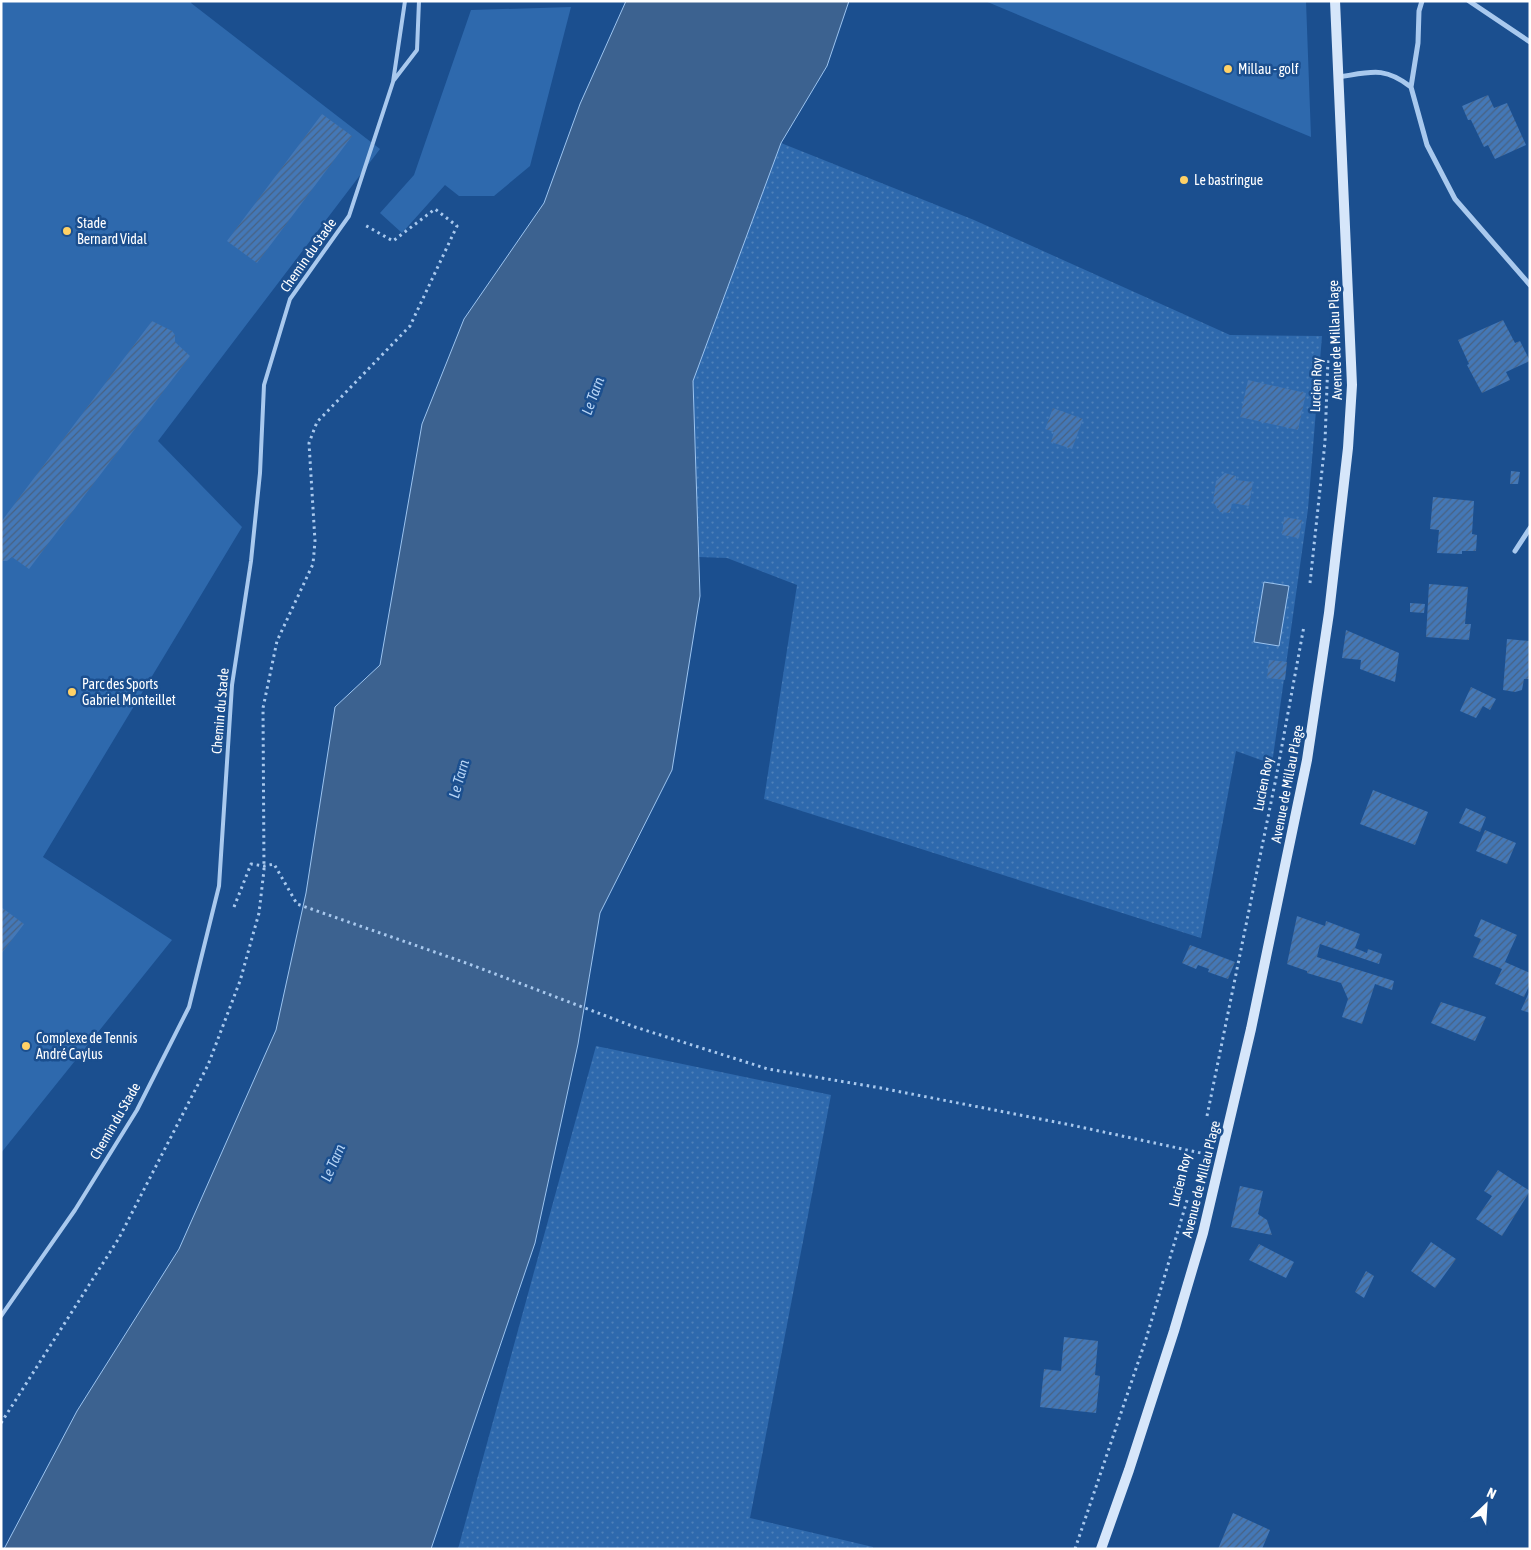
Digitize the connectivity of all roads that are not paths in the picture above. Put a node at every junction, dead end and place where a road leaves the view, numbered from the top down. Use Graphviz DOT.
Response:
graph roads {
  1 [pos="405,1"];
  2 [pos="419,1"];
  3 [pos="1335,1"];
  4 [pos="1422,1"];
  5 [pos="1469,1"];
  6 [pos="1530,42"];
  7 [pos="1339,77"];
  8 [pos="393,82"];
  9 [pos="1411,87"];
  10 [pos="1530,284"];
  11 [pos="1530,528"];
  12 [pos="1515,551"];
  13 [pos="1,1316"];
  14 [pos="1101,1549"];
  1 -- 8 [label="lane, Chemin du Stade"];
  2 -- 8 [label="lane, Chemin du Stade"];
  3 -- 7 [label="street, Avenue de Millau Plage"];
  4 -- 9 [label="street"];
  5 -- 6 [label="street"];
  7 -- 9 [label="street"];
  7 -- 14 [label="street, Avenue de Millau Plage"];
  8 -- 13 [label="lane, Chemin du Stade"];
  9 -- 10 [label="street"];
  11 -- 12 [label="street"];
}
